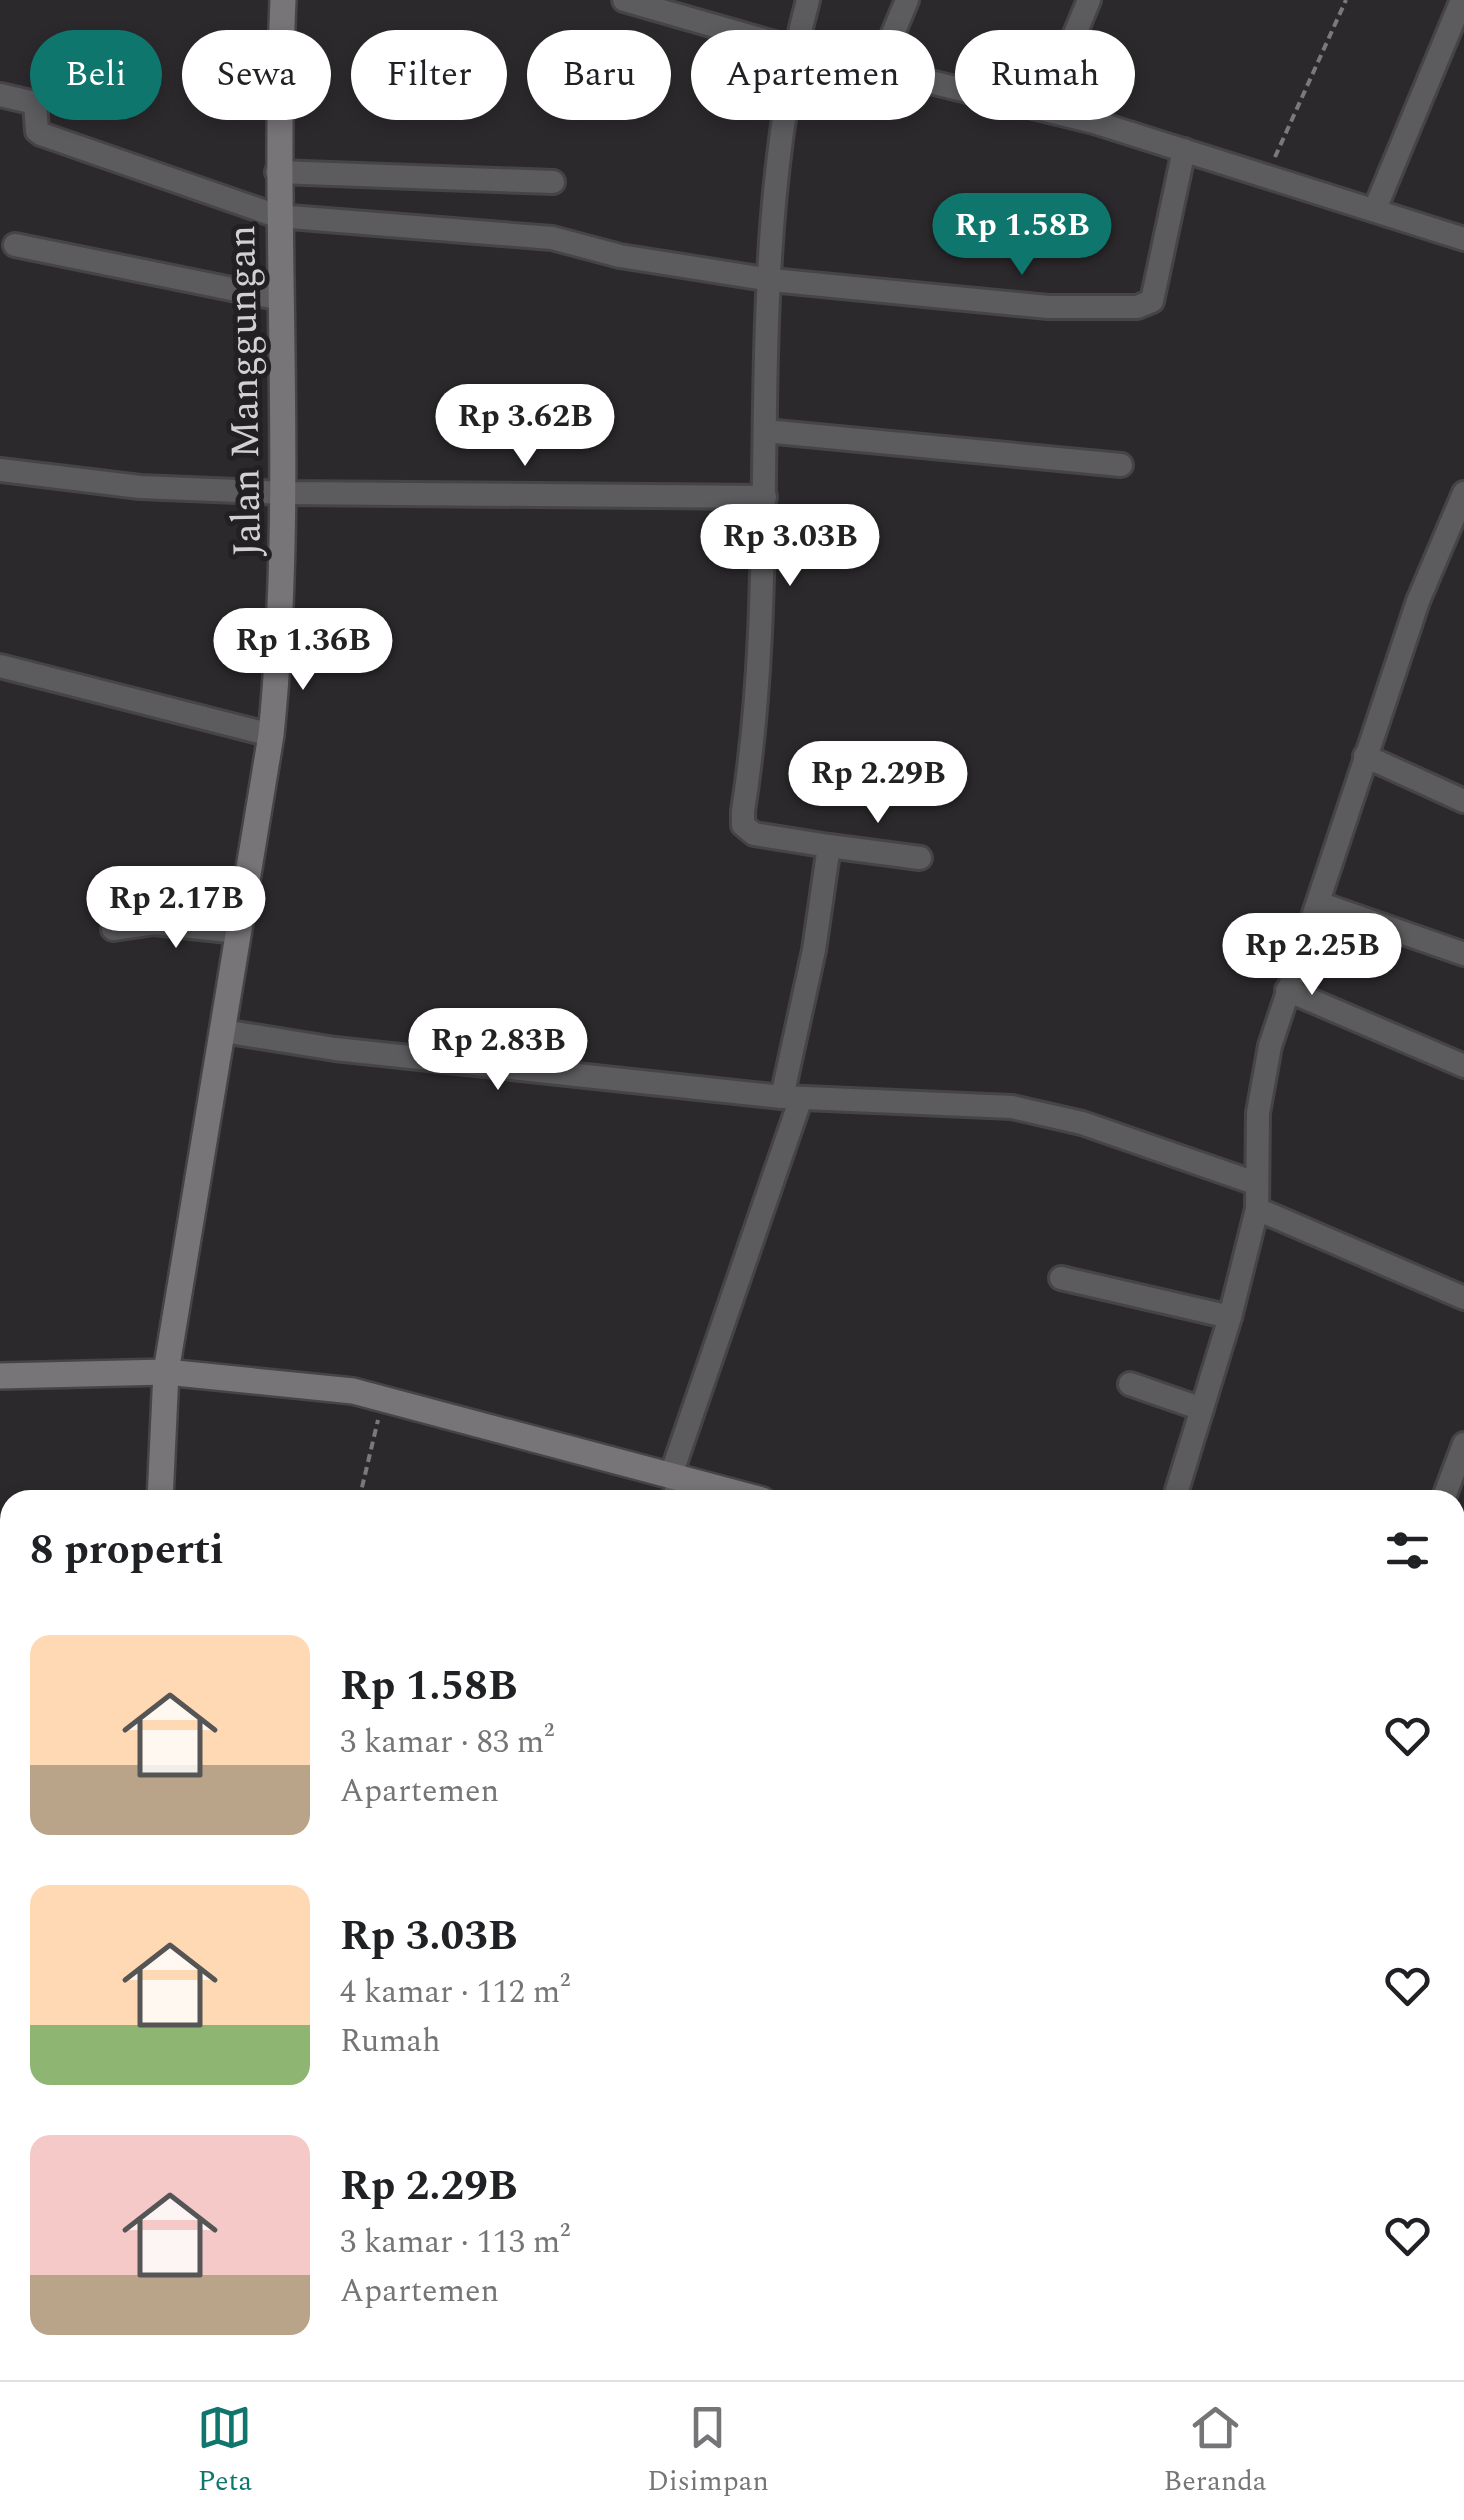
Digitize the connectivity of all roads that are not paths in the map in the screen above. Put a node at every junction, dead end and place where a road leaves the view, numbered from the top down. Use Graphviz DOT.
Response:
graph roads {
  1 [pos="282,0"];
  2 [pos="624,0"];
  3 [pos="808,0"];
  4 [pos="907,0"];
  5 [pos="1090,0"];
  6 [pos="1462,0"];
  7 [pos="729,30"];
  8 [pos="800,30"];
  9 [pos="894,30"];
  10 [pos="1077,30"];
  11 [pos="0,95"];
  12 [pos="786,120"];
  13 [pos="1082,120"];
  14 [pos="1184,150"];
  15 [pos="277,172"];
  16 [pos="553,182"];
  17 [pos="1374,210"];
  18 [pos="277,216"];
  19 [pos="1464,240"];
  20 [pos="15,244"];
  21 [pos="771,280"];
  22 [pos="281,299"];
  23 [pos="765,431"];
  24 [pos="1121,465"];
  25 [pos="0,470"];
  26 [pos="1464,492"];
  27 [pos="285,493"];
  28 [pos="765,498"];
  29 [pos="0,666"];
  30 [pos="272,735"];
  31 [pos="1365,756"];
  32 [pos="1464,801"];
  33 [pos="829,846"];
  34 [pos="920,858"];
  35 [pos="1318,903"];
  36 [pos="113,928"];
  37 [pos="238,932"];
  38 [pos="1464,954"];
  39 [pos="1287,990"];
  40 [pos="222,1032"];
  41 [pos="1464,1066"];
  42 [pos="791,1097"];
  43 [pos="1254,1183"];
  44 [pos="1257,1209"];
  45 [pos="1060,1278"];
  46 [pos="1464,1298"];
  47 [pos="1230,1317"];
  48 [pos="166,1372"];
  49 [pos="0,1376"];
  50 [pos="1130,1384"];
  51 [pos="1202,1408"];
  52 [pos="1464,1444"];
  53 [pos="675,1484"];
  54 [pos="160,1490"];
  55 [pos="708,1490"];
  56 [pos="1177,1490"];
  57 [pos="1447,1490"];
  1 -- 15 [label="street, Jalan Manggungan"];
  2 -- 7 [label="street"];
  3 -- 8 [label="street"];
  4 -- 9 [label="street"];
  5 -- 10 [label="street"];
  6 -- 17 [label="street"];
  11 -- 18 [label="street"];
  12 -- 21 [label="street"];
  13 -- 14 [label="street"];
  14 -- 17 [label="street"];
  14 -- 21 [label="street"];
  15 -- 16 [label="street"];
  15 -- 18 [label="street, Jalan Manggungan"];
  17 -- 19 [label="street"];
  18 -- 21 [label="street"];
  18 -- 22 [label="street, Jalan Manggungan"];
  20 -- 22 [label="street"];
  21 -- 23 [label="street"];
  22 -- 27 [label="street, Jalan Manggungan"];
  23 -- 24 [label="street"];
  23 -- 28 [label="street"];
  25 -- 27 [label="street"];
  26 -- 31 [label="street"];
  27 -- 28 [label="street"];
  27 -- 30 [label="street, Jalan Manggungan"];
  28 -- 33 [label="street"];
  29 -- 30 [label="street"];
  30 -- 37 [label="street, Jalan Manggungan"];
  31 -- 32 [label="street"];
  31 -- 35 [label="street"];
  33 -- 34 [label="street"];
  33 -- 42 [label="street"];
  35 -- 38 [label="street"];
  35 -- 39 [label="street"];
  36 -- 37 [label="street"];
  37 -- 40 [label="street, Jalan Manggungan"];
  39 -- 41 [label="street"];
  39 -- 43 [label="street"];
  40 -- 42 [label="street"];
  40 -- 48 [label="street, Jalan Manggungan"];
  42 -- 43 [label="street"];
  42 -- 53 [label="street"];
  43 -- 44 [label="street"];
  44 -- 46 [label="street"];
  44 -- 47 [label="street"];
  45 -- 47 [label="street"];
  47 -- 51 [label="street"];
  48 -- 49 [label="street"];
  48 -- 53 [label="street"];
  48 -- 54 [label="street, Jalan Manggungan"];
  50 -- 51 [label="street"];
  51 -- 56 [label="street"];
  52 -- 57 [label="street"];
  53 -- 55 [label="street"];
}
